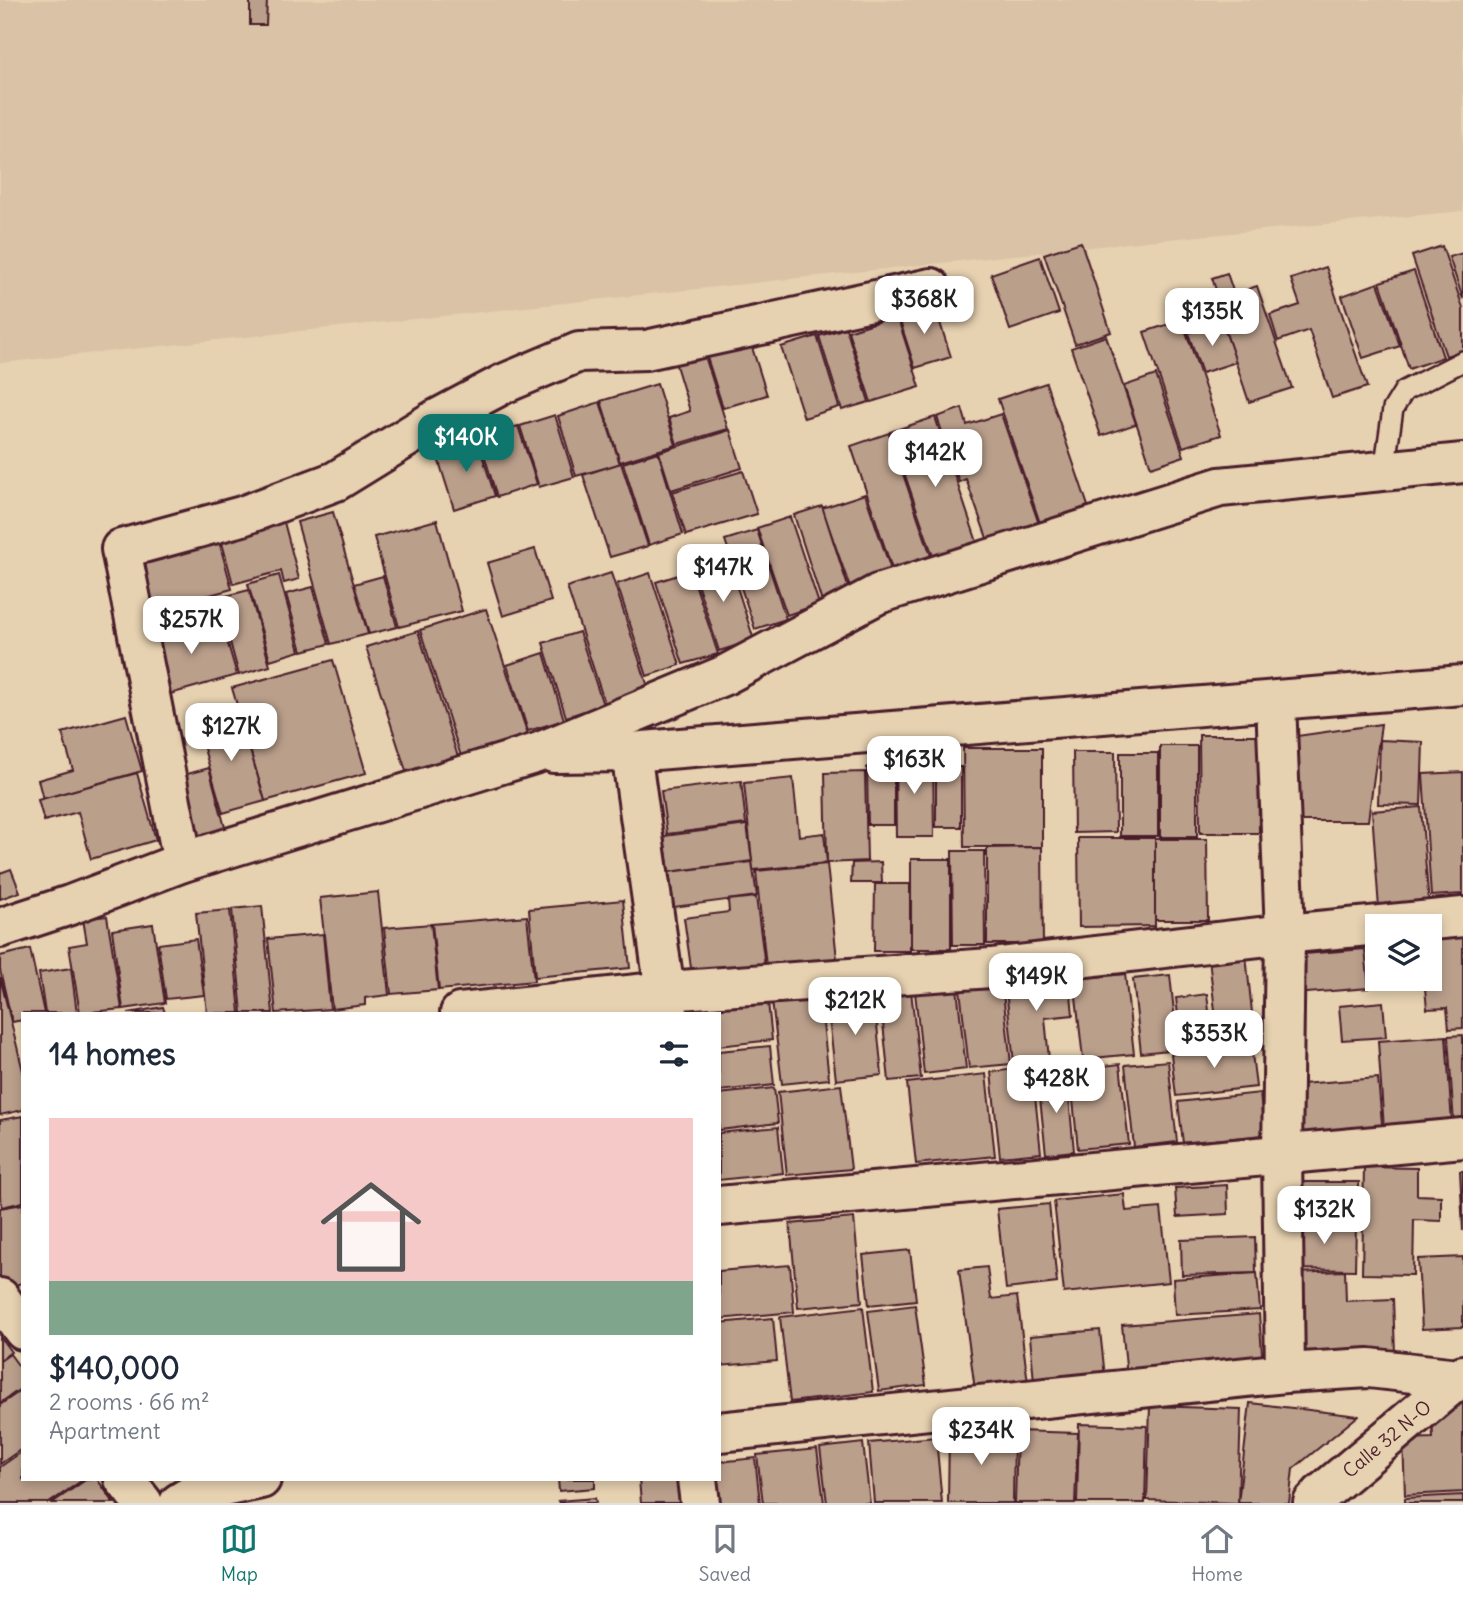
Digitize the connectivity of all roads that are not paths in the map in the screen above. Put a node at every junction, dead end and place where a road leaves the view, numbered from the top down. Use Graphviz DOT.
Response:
graph roads {
  1 [pos="931,288"];
  2 [pos="1463,361"];
  3 [pos="1463,463"];
  4 [pos="1384,471"];
  5 [pos="1463,685"];
  6 [pos="1276,701"];
  7 [pos="631,752"];
  8 [pos="537,753"];
  9 [pos="183,862"];
  10 [pos="1463,917"];
  11 [pos="0,928"];
  12 [pos="1284,934"];
  13 [pos="667,1002"];
  14 [pos="479,1012"];
  15 [pos="1463,1138"];
  16 [pos="1282,1154"];
  17 [pos="721,1206"];
  18 [pos="1285,1373"];
  19 [pos="1461,1376"];
  20 [pos="721,1432"];
  21 [pos="126,1481"];
  22 [pos="252,1481"];
  23 [pos="697,1481"];
  24 [pos="143,1503"];
  25 [pos="179,1503"];
  26 [pos="700,1503"];
  27 [pos="1313,1503"];
  1 -- 9 [label="street"];
  2 -- 4 [label="lane"];
  3 -- 4 [label="street"];
  4 -- 8 [label="street"];
  5 -- 6 [label="street"];
  6 -- 7 [label="street"];
  6 -- 12 [label="street"];
  7 -- 8 [label="street"];
  7 -- 13 [label="street"];
  8 -- 9 [label="street"];
  9 -- 11 [label="street"];
  10 -- 12 [label="street"];
  12 -- 13 [label="street"];
  12 -- 16 [label="street"];
  13 -- 14 [label="street"];
  15 -- 16 [label="street"];
  16 -- 17 [label="street"];
  16 -- 18 [label="street"];
  18 -- 19 [label="street"];
  18 -- 20 [label="street"];
  19 -- 27 [label="street, Calle 32 N-O"];
  21 -- 24 [label="street"];
  22 -- 25 [label="street"];
  23 -- 26 [label="street"];
}
